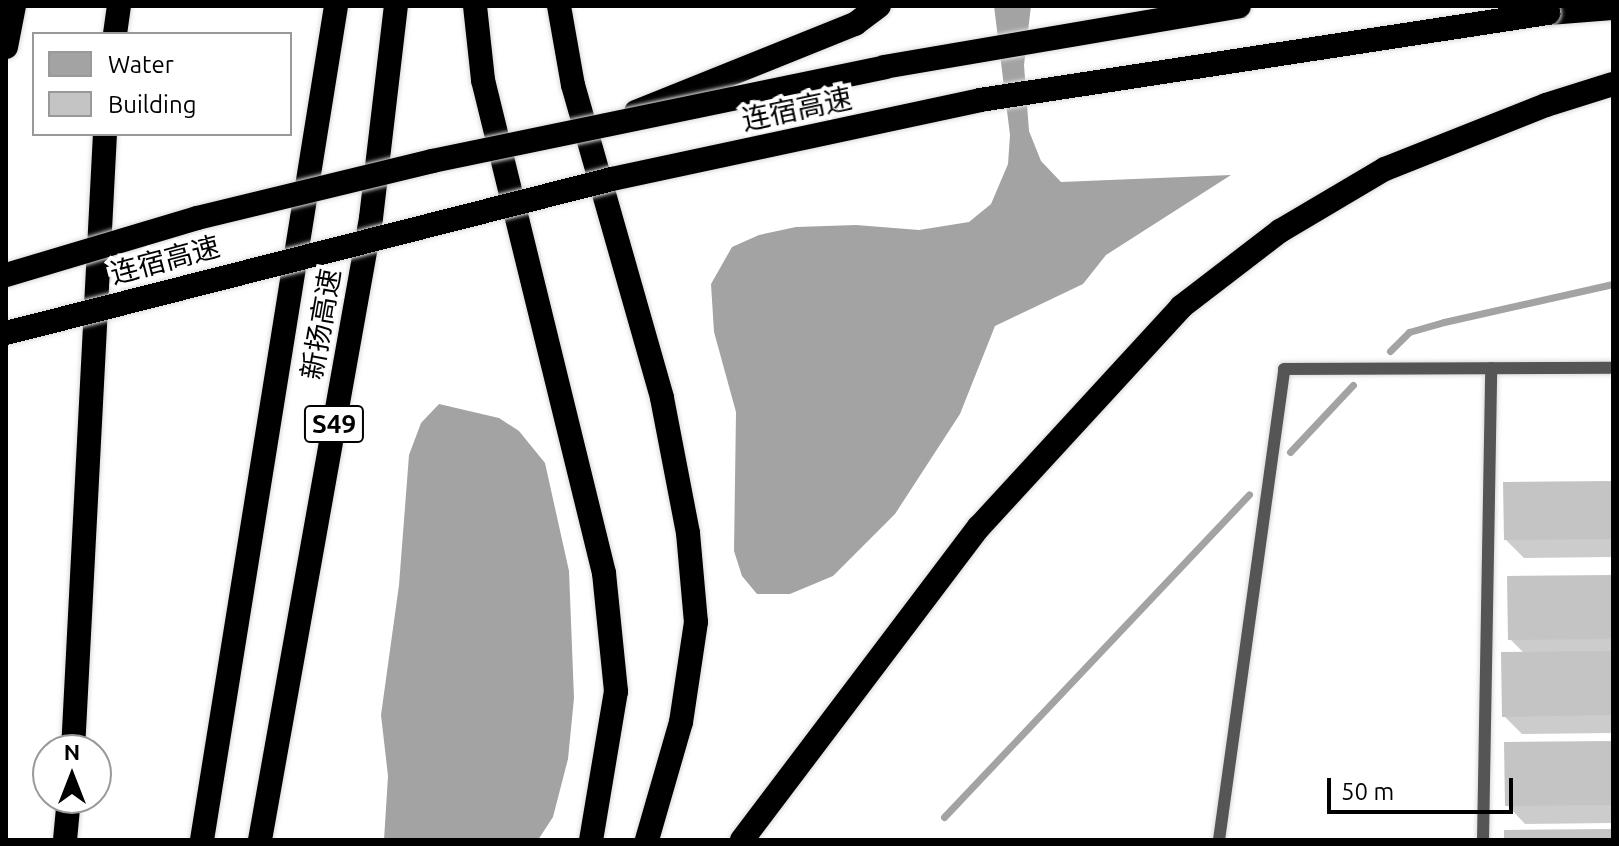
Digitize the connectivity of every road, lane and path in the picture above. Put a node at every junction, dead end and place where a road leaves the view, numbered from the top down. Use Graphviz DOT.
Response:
graph roads {
  1 [pos="14,6"];
  2 [pos="119,6"];
  3 [pos="336,6"];
  4 [pos="396,6"];
  5 [pos="475,6"];
  6 [pos="559,6"];
  7 [pos="879,6"];
  8 [pos="1239,6"];
  9 [pos="1613,8"];
  10 [pos="115,32"];
  11 [pos="6,47"];
  12 [pos="1613,84"];
  13 [pos="601,126"];
  14 [pos="105,136"];
  15 [pos="6,275"];
  16 [pos="6,333"];
  17 [pos="1491,368"];
  18 [pos="1613,368"];
  19 [pos="74,734"];
  20 [pos="67,814"];
  21 [pos="65,840"];
  22 [pos="202,840"];
  23 [pos="260,840"];
  24 [pos="591,840"];
  25 [pos="647,840"];
  26 [pos="742,840"];
  27 [pos="1219,840"];
  28 [pos="1483,840"];
  1 -- 11 [label="highway"];
  2 -- 10 [label="highway"];
  3 -- 22 [label="highway, 新扬高速 / S49"];
  4 -- 23 [label="highway, 新扬高速 / S49"];
  5 -- 24 [label="highway"];
  6 -- 25 [label="highway"];
  7 -- 13 [label="highway, bridge"];
  8 -- 13 [label="highway, 连宿高速, bridge"];
  9 -- 16 [label="highway, 连宿高速, bridge"];
  12 -- 26 [label="highway"];
  13 -- 15 [label="highway, 连宿高速, bridge"];
  14 -- 19 [label="highway"];
  17 -- 18 [label="lane"];
  17 -- 27 [label="lane"];
  17 -- 28 [label="lane"];
  20 -- 21 [label="highway"];
}
